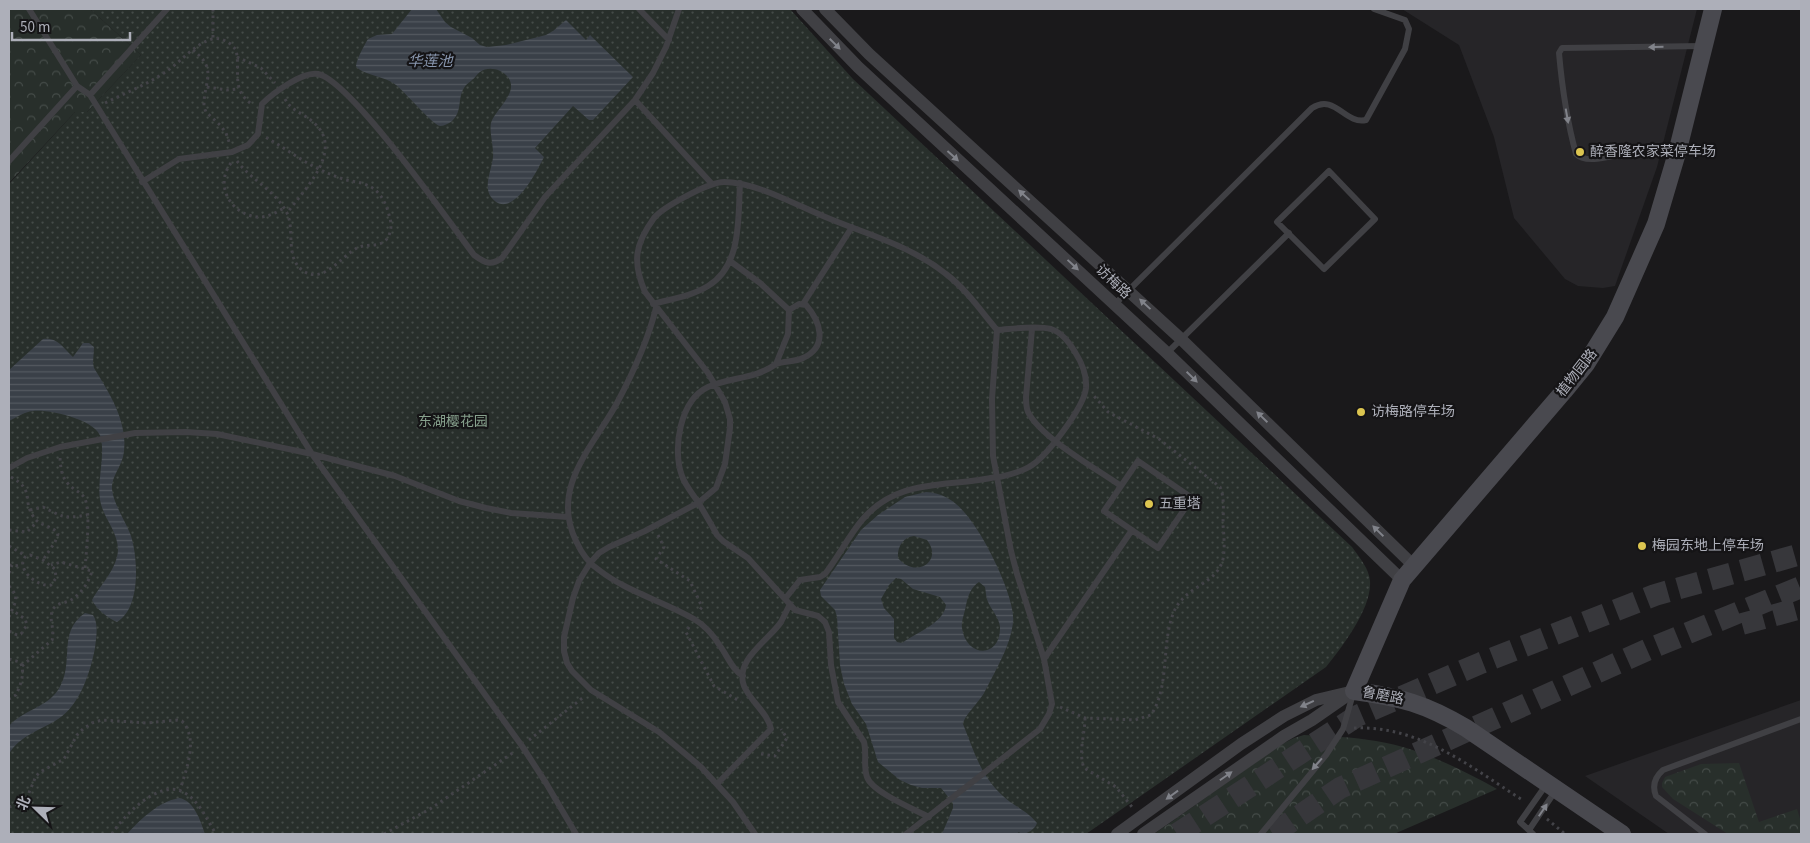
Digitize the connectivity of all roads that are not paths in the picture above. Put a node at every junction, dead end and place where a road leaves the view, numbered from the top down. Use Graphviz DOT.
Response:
graph roads {
  1 [pos="30,9"];
  2 [pos="166,9"];
  3 [pos="639,9"];
  4 [pos="679,9"];
  5 [pos="802,9"];
  6 [pos="825,9"];
  7 [pos="1374,9"];
  8 [pos="1713,9"];
  9 [pos="669,40"];
  10 [pos="1704,46"];
  11 [pos="869,54"];
  12 [pos="858,67"];
  13 [pos="77,86"];
  14 [pos="90,95"];
  15 [pos="635,100"];
  16 [pos="1677,153"];
  17 [pos="9,161"];
  18 [pos="142,182"];
  19 [pos="740,183"];
  20 [pos="712,184"];
  21 [pos="852,228"];
  22 [pos="1288,233"];
  23 [pos="730,261"];
  24 [pos="1129,289"];
  25 [pos="803,304"];
  26 [pos="1115,304"];
  27 [pos="654,306"];
  28 [pos="789,310"];
  29 [pos="1032,329"];
  30 [pos="997,330"];
  31 [pos="1181,339"];
  32 [pos="782,350"];
  33 [pos="1167,353"];
  34 [pos="789,360"];
  35 [pos="776,364"];
  36 [pos="716,384"];
  37 [pos="1055,441"];
  38 [pos="312,454"];
  39 [pos="9,468"];
  40 [pos="996,478"];
  41 [pos="1121,486"];
  42 [pos="698,503"];
  43 [pos="568,517"];
  44 [pos="1132,530"];
  45 [pos="590,563"];
  46 [pos="1413,565"];
  47 [pos="1402,580"];
  48 [pos="787,602"];
  49 [pos="1044,659"];
  50 [pos="743,676"];
  51 [pos="1354,691"];
  52 [pos="1801,719"];
  53 [pos="717,784"];
  54 [pos="1552,786"];
  55 [pos="929,816"];
  56 [pos="1531,832"];
  57 [pos="576,834"];
  58 [pos="755,834"];
  59 [pos="906,834"];
  60 [pos="1117,834"];
  61 [pos="1143,834"];
  62 [pos="1261,834"];
  63 [pos="1622,834"];
  64 [pos="1705,834"];
  1 -- 13 [label="lane"];
  2 -- 14 [label="lane"];
  3 -- 9 [label="lane"];
  4 -- 9 [label="lane"];
  5 -- 12 [label="street, 访梅路, one-way"];
  6 -- 11 [label="street, 访梅路"];
  7 -- 24 [label="lane"];
  8 -- 10 [label="street, 植物园路"];
  9 -- 15 [label="lane"];
  10 -- 16 [label="street, 植物园路"];
  10 -- 16 [label="lane, one-way"];
  11 -- 12 [label="street"];
  24 -- 11 [label="street, 访梅路, one-way"];
  12 -- 26 [label="street, 访梅路, one-way"];
  13 -- 14 [label="lane"];
  13 -- 17 [label="lane"];
  14 -- 18 [label="lane"];
  15 -- 18 [label="lane"];
  15 -- 20 [label="lane"];
  16 -- 46 [label="street, 植物园路"];
  18 -- 38 [label="lane"];
  19 -- 20 [label="lane"];
  19 -- 21 [label="lane"];
  19 -- 23 [label="lane"];
  20 -- 27 [label="lane"];
  21 -- 25 [label="lane"];
  21 -- 30 [label="lane"];
  22 -- 22 [label="lane"];
  22 -- 31 [label="lane"];
  23 -- 27 [label="lane"];
  23 -- 28 [label="lane"];
  24 -- 26 [label="lane"];
  31 -- 24 [label="street, 访梅路, one-way"];
  25 -- 28 [label="lane"];
  25 -- 34 [label="lane"];
  26 -- 33 [label="street, 访梅路"];
  27 -- 36 [label="lane"];
  27 -- 43 [label="lane"];
  28 -- 32 [label="lane"];
  29 -- 30 [label="lane"];
  29 -- 37 [label="lane"];
  29 -- 37 [label="lane"];
  30 -- 40 [label="lane"];
  31 -- 33 [label="lane"];
  46 -- 31 [label="street, 访梅路, one-way"];
  32 -- 34 [label="lane"];
  32 -- 35 [label="lane"];
  33 -- 47 [label="street, 访梅路, one-way"];
  34 -- 35 [label="lane"];
  35 -- 36 [label="lane"];
  36 -- 42 [label="lane"];
  36 -- 42 [label="lane"];
  37 -- 40 [label="lane"];
  37 -- 41 [label="lane"];
  38 -- 39 [label="lane"];
  38 -- 43 [label="lane"];
  38 -- 57 [label="lane"];
  40 -- 48 [label="lane"];
  40 -- 49 [label="lane"];
  41 -- 44 [label="lane"];
  41 -- 44 [label="lane"];
  42 -- 45 [label="lane"];
  42 -- 48 [label="lane"];
  43 -- 45 [label="lane"];
  44 -- 49 [label="lane"];
  45 -- 50 [label="lane"];
  45 -- 53 [label="lane"];
  46 -- 47 [label="street, 植物园路"];
  47 -- 51 [label="street, 植物园路"];
  48 -- 50 [label="lane"];
  48 -- 55 [label="lane"];
  49 -- 55 [label="lane"];
  50 -- 53 [label="lane"];
  51 -- 54 [label="street, 鲁磨路"];
  51 -- 60 [label="street, 鲁磨路, one-way"];
  61 -- 51 [label="street, one-way"];
  51 -- 62 [label="lane, one-way"];
  52 -- 64 [label="lane"];
  53 -- 58 [label="lane"];
  56 -- 54 [label="lane, one-way"];
  54 -- 56 [label="lane"];
  54 -- 63 [label="street, 鲁磨路"];
  55 -- 59 [label="lane"];
}
